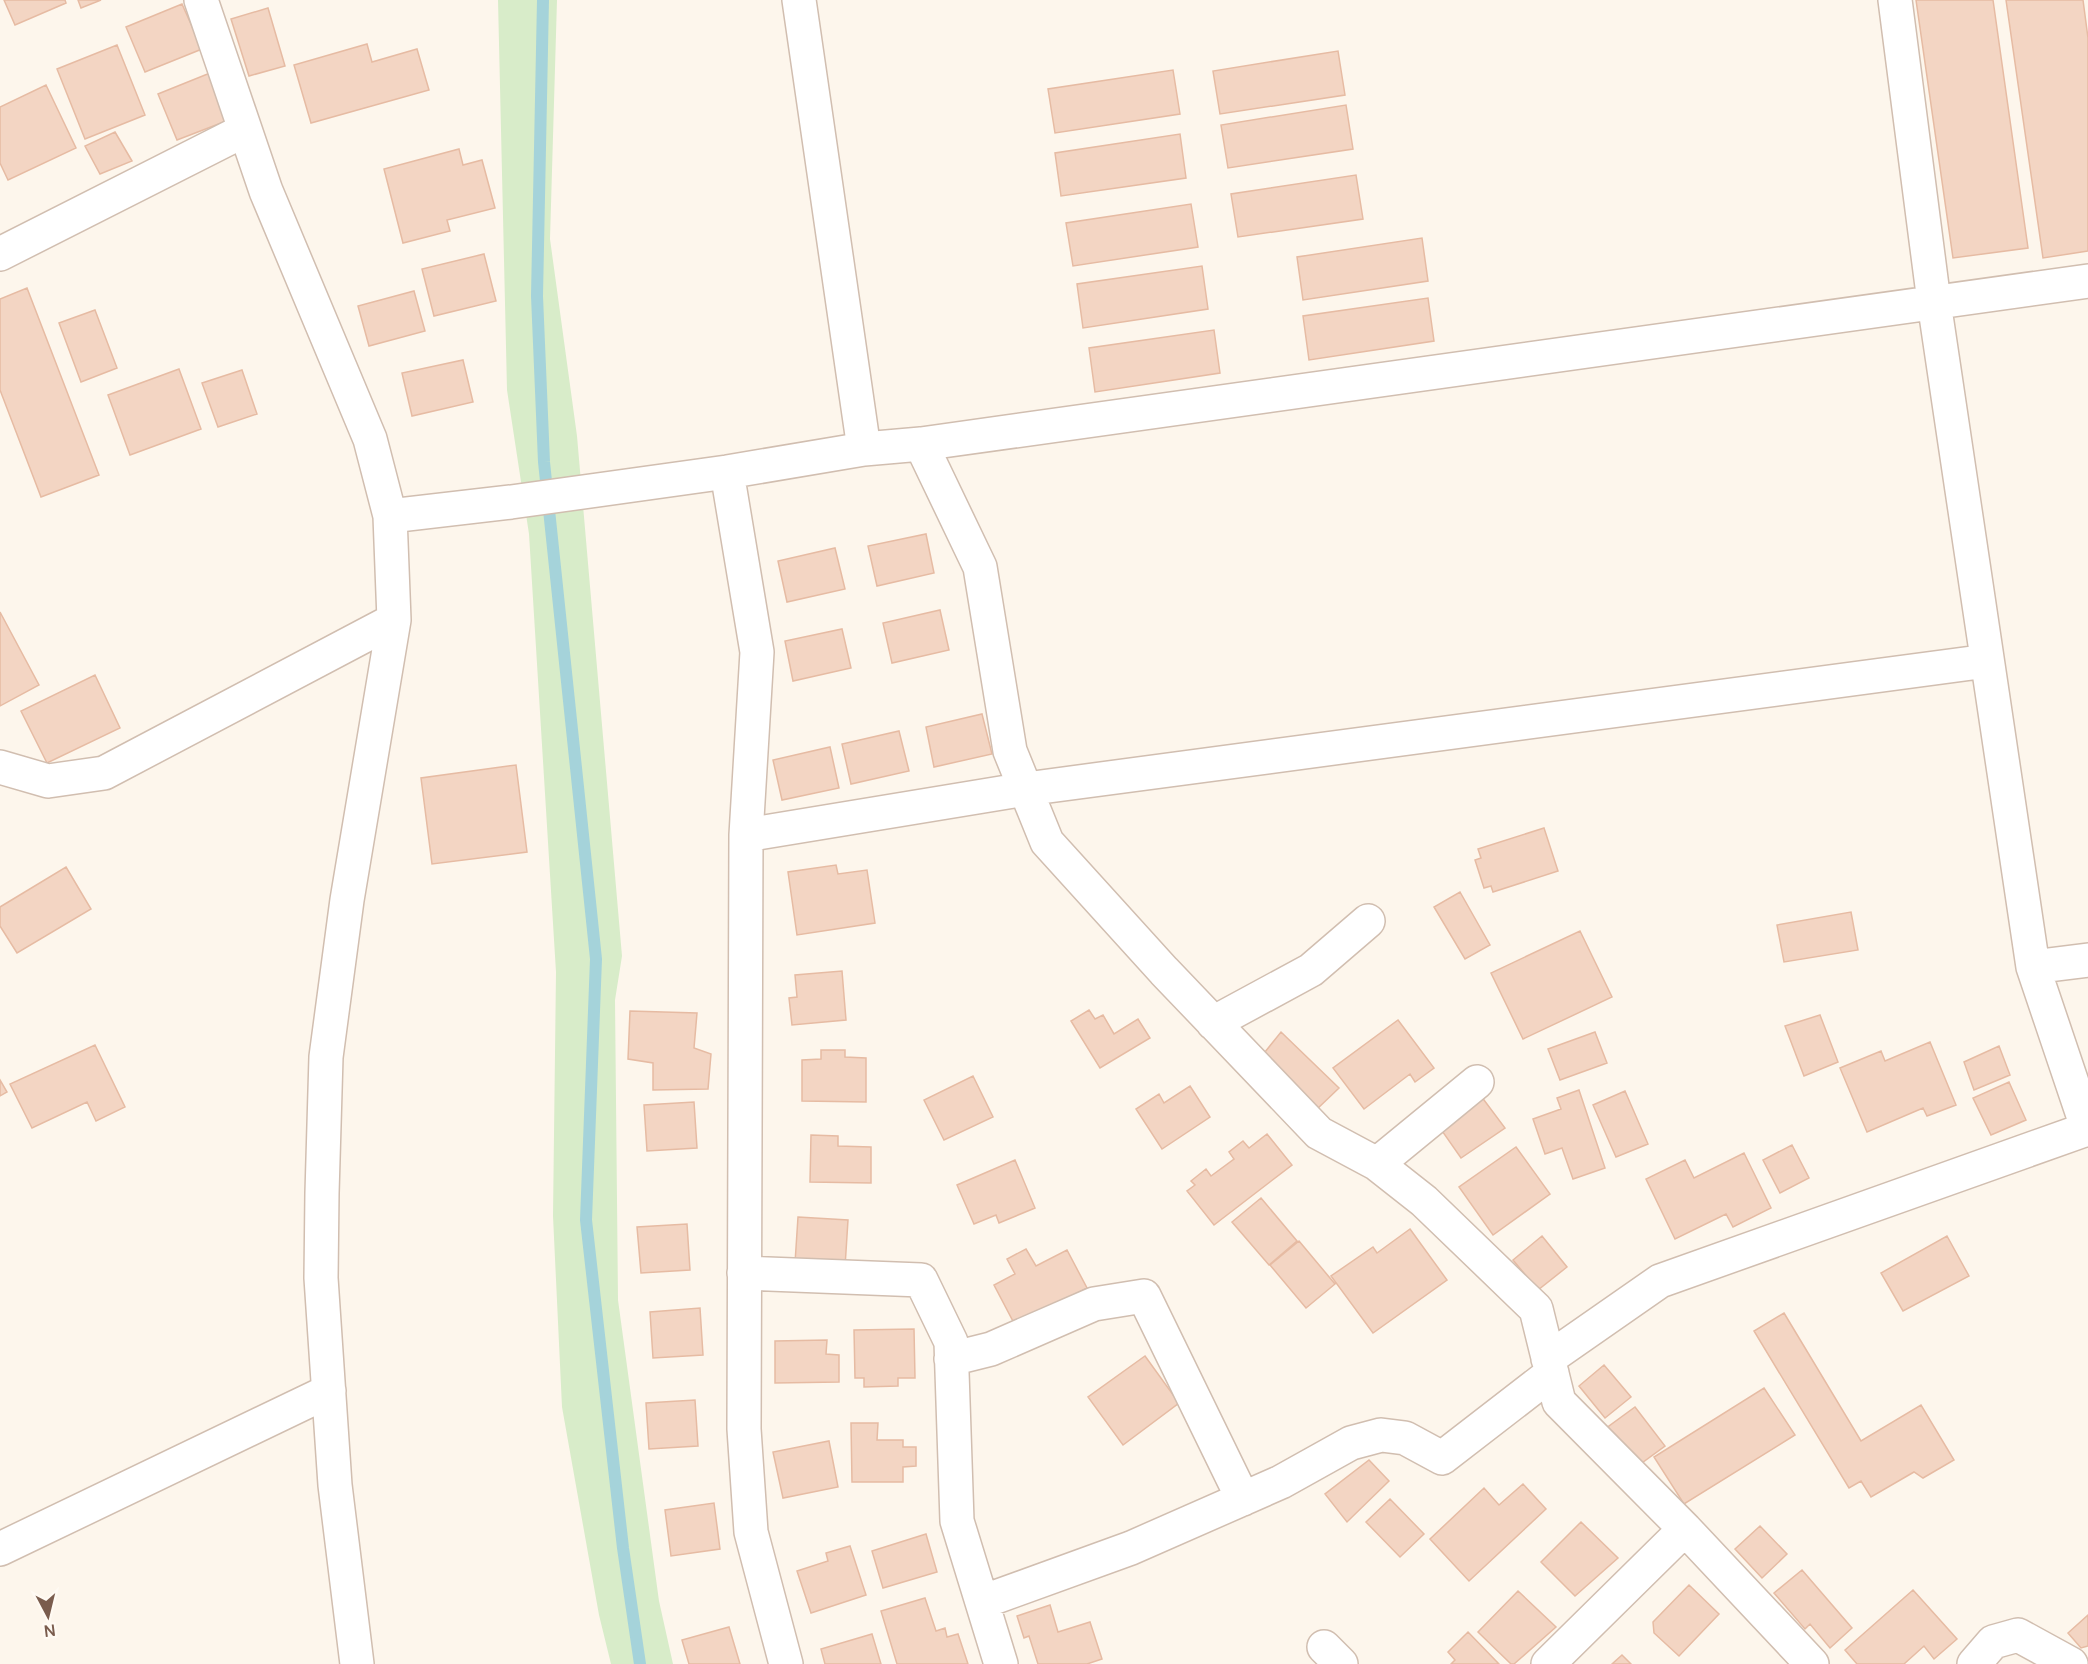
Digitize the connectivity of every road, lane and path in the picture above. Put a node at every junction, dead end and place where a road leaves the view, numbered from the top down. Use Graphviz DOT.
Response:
graph roads {
  1 [pos="201,0"];
  2 [pos="799,0"];
  3 [pos="1895,0"];
  4 [pos="245,130"];
  5 [pos="0,254"];
  6 [pos="2088,281"];
  7 [pos="1934,302"];
  8 [pos="921,444"];
  9 [pos="864,449"];
  10 [pos="727,472"];
  11 [pos="390,516"];
  12 [pos="394,620"];
  13 [pos="1987,661"];
  14 [pos="0,767"];
  15 [pos="1026,789"];
  16 [pos="746,835"];
  17 [pos="1368,921"];
  18 [pos="2088,960"];
  19 [pos="2033,967"];
  20 [pos="1214,1023"];
  21 [pos="1477,1082"];
  22 [pos="2088,1129"];
  23 [pos="1377,1164"];
  24 [pos="744,1273"];
  25 [pos="951,1359"];
  26 [pos="1550,1366"];
  27 [pos="329,1390"];
  28 [pos="1242,1499"];
  29 [pos="1684,1529"];
  30 [pos="0,1549"];
  31 [pos="981,1602"];
  32 [pos="357,1664"];
  33 [pos="786,1664"];
  34 [pos="1001,1664"];
  35 [pos="1548,1664"];
  36 [pos="1812,1664"];
  37 [pos="1974,1664"];
  38 [pos="2071,1664"];
  1 -- 4 [label="street"];
  2 -- 9 [label="street"];
  3 -- 7 [label="street"];
  4 -- 5 [label="street"];
  4 -- 11 [label="street"];
  6 -- 7 [label="street"];
  7 -- 8 [label="street"];
  7 -- 13 [label="street"];
  8 -- 9 [label="street"];
  8 -- 15 [label="street"];
  9 -- 10 [label="street"];
  10 -- 11 [label="street"];
  10 -- 16 [label="street"];
  11 -- 12 [label="street"];
  12 -- 14 [label="street"];
  12 -- 27 [label="street"];
  13 -- 15 [label="street"];
  13 -- 19 [label="street"];
  15 -- 16 [label="street"];
  15 -- 20 [label="street"];
  16 -- 24 [label="street"];
  17 -- 20 [label="street"];
  18 -- 19 [label="street"];
  19 -- 22 [label="street"];
  20 -- 23 [label="street"];
  21 -- 23 [label="street"];
  22 -- 26 [label="street"];
  23 -- 26 [label="street"];
  24 -- 25 [label="street"];
  24 -- 33 [label="street"];
  25 -- 28 [label="street"];
  25 -- 31 [label="street"];
  26 -- 28 [label="street"];
  26 -- 29 [label="street"];
  27 -- 30 [label="street"];
  27 -- 32 [label="street"];
  28 -- 31 [label="street"];
  29 -- 35 [label="street"];
  29 -- 36 [label="street"];
  31 -- 34 [label="street"];
  37 -- 38 [label="street"];
}
